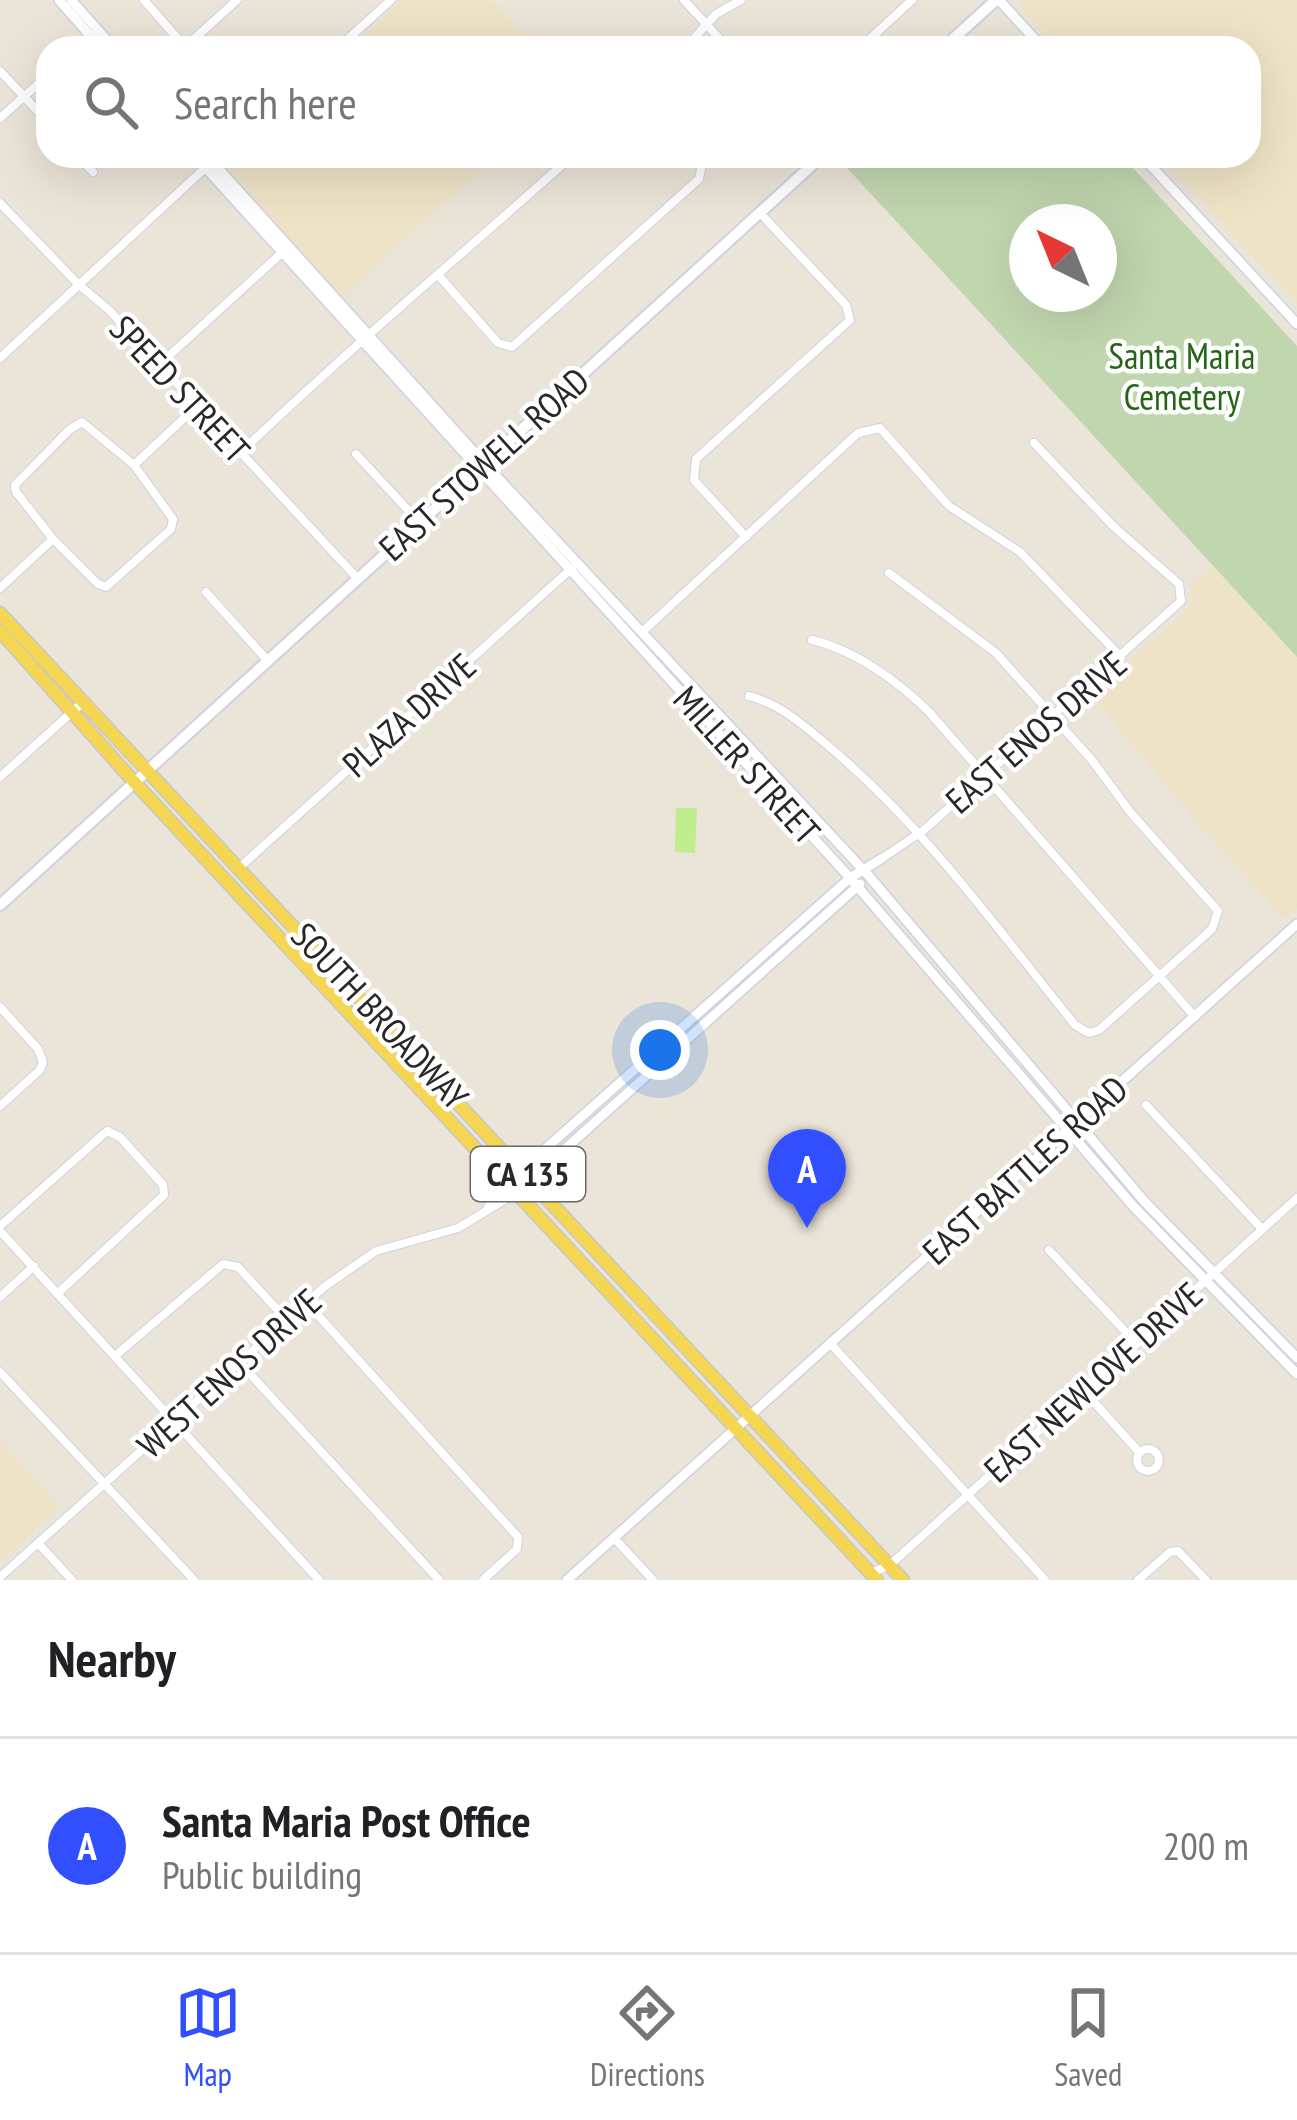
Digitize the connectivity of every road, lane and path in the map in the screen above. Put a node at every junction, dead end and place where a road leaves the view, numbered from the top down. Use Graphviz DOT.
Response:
graph roads {
  1 [pos="59,0"];
  2 [pos="71,0"];
  3 [pos="144,0"];
  4 [pos="237,0"];
  5 [pos="391,0"];
  6 [pos="684,0"];
  7 [pos="741,0"];
  8 [pos="912,0"];
  9 [pos="998,0"];
  10 [pos="706,24"];
  11 [pos="95,33"];
  12 [pos="92,36"];
  13 [pos="96,36"];
  14 [pos="99,36"];
  15 [pos="175,36"];
  16 [pos="196,36"];
  17 [pos="351,36"];
  18 [pos="696,36"];
  19 [pos="717,36"];
  20 [pos="873,36"];
  21 [pos="957,36"];
  22 [pos="1032,36"];
  23 [pos="0,71"];
  24 [pos="36,86"];
  25 [pos="24,96"];
  26 [pos="36,109"];
  27 [pos="0,118"];
  28 [pos="90,168"];
  29 [pos="202,168"];
  30 [pos="218,168"];
  31 [pos="559,168"];
  32 [pos="701,168"];
  33 [pos="809,168"];
  34 [pos="1153,168"];
  35 [pos="93,172"];
  36 [pos="0,203"];
  37 [pos="761,214"];
  38 [pos="285,249"];
  39 [pos="439,276"];
  40 [pos="78,284"];
  41 [pos="1297,324"];
  42 [pos="364,337"];
  43 [pos="0,358"];
  44 [pos="159,365"];
  45 [pos="196,407"];
  46 [pos="1034,443"];
  47 [pos="239,454"];
  48 [pos="356,454"];
  49 [pos="134,465"];
  50 [pos="481,467"];
  51 [pos="419,522"];
  52 [pos="746,537"];
  53 [pos="53,539"];
  54 [pos="574,566"];
  55 [pos="889,573"];
  56 [pos="357,578"];
  57 [pos="0,588"];
  58 [pos="206,592"];
  59 [pos="0,613"];
  60 [pos="643,631"];
  61 [pos="0,632"];
  62 [pos="633,640"];
  63 [pos="812,640"];
  64 [pos="1121,657"];
  65 [pos="268,661"];
  66 [pos="749,696"];
  67 [pos="77,707"];
  68 [pos="1055,717"];
  69 [pos="988,775"];
  70 [pos="0,777"];
  71 [pos="141,778"];
  72 [pos="920,834"];
  73 [pos="881,859"];
  74 [pos="239,868"];
  75 [pos="865,872"];
  76 [pos="854,882"];
  77 [pos="0,904"];
  78 [pos="1297,924"];
  79 [pos="1159,977"];
  80 [pos="0,1007"];
  81 [pos="1195,1017"];
  82 [pos="1146,1105"];
  83 [pos="0,1106"];
  84 [pos="1077,1123"];
  85 [pos="1067,1132"];
  86 [pos="528,1173"];
  87 [pos="511,1188"];
  88 [pos="1296,1202"];
  89 [pos="0,1228"];
  90 [pos="1262,1229"];
  91 [pos="1049,1250"];
  92 [pos="34,1266"];
  93 [pos="1208,1278"];
  94 [pos="58,1293"];
  95 [pos="0,1297"];
  96 [pos="306,1302"];
  97 [pos="286,1319"];
  98 [pos="830,1343"];
  99 [pos="1136,1344"];
  100 [pos="116,1356"];
  101 [pos="1297,1358"];
  102 [pos="240,1363"];
  103 [pos="0,1372"];
  104 [pos="1297,1374"];
  105 [pos="1084,1391"];
  106 [pos="751,1415"];
  107 [pos="174,1423"];
  108 [pos="736,1428"];
  109 [pos="1140,1453"];
  110 [pos="104,1484"];
  111 [pos="968,1495"];
  112 [pos="614,1538"];
  113 [pos="38,1543"];
  114 [pos="890,1565"];
  115 [pos="0,1577"];
  116 [pos="877,1578"];
  117 [pos="72,1580"];
  118 [pos="194,1580"];
  119 [pos="320,1580"];
  120 [pos="439,1580"];
  121 [pos="483,1580"];
  122 [pos="567,1580"];
  123 [pos="653,1580"];
  124 [pos="904,1580"];
  125 [pos="1045,1580"];
  126 [pos="1138,1580"];
  127 [pos="1207,1580"];
  1 -- 11 [label="street"];
  2 -- 11 [label="street"];
  3 -- 15 [label="street"];
  4 -- 16 [label="street"];
  5 -- 17 [label="street"];
  6 -- 10 [label="street"];
  7 -- 10 [label="street"];
  8 -- 20 [label="street"];
  9 -- 21 [label="main road"];
  9 -- 22 [label="street"];
  10 -- 18 [label="street"];
  10 -- 19 [label="street"];
  11 -- 12 [label="street"];
  11 -- 13 [label="street"];
  11 -- 14 [label="street"];
  23 -- 25 [label="street"];
  24 -- 25 [label="street"];
  25 -- 26 [label="street"];
  25 -- 27 [label="street"];
  28 -- 35 [label="street"];
  29 -- 40 [label="street"];
  30 -- 38 [label="street, MILLER STREET"];
  31 -- 39 [label="street"];
  32 -- 39 [label="street"];
  33 -- 37 [label="main road, EAST STOWELL ROAD"];
  34 -- 41 [label="street"];
  36 -- 40 [label="street, SPEED STREET"];
  37 -- 50 [label="main road, EAST STOWELL ROAD"];
  37 -- 52 [label="street"];
  38 -- 42 [label="street, MILLER STREET"];
  38 -- 44 [label="street"];
  39 -- 42 [label="street"];
  40 -- 43 [label="street"];
  40 -- 44 [label="street, SPEED STREET"];
  42 -- 47 [label="street"];
  42 -- 50 [label="street, MILLER STREET"];
  44 -- 45 [label="street, SPEED STREET"];
  45 -- 47 [label="street, SPEED STREET"];
  45 -- 49 [label="street"];
  46 -- 64 [label="street, EAST ENOS DRIVE"];
  47 -- 56 [label="street, SPEED STREET"];
  48 -- 51 [label="street"];
  49 -- 53 [label="street"];
  49 -- 53 [label="street"];
  50 -- 51 [label="main road, EAST STOWELL ROAD"];
  50 -- 54 [label="street, MILLER STREET"];
  51 -- 56 [label="main road, EAST STOWELL ROAD"];
  52 -- 60 [label="street"];
  52 -- 64 [label="street"];
  53 -- 57 [label="street"];
  54 -- 60 [label="street, MILLER STREET"];
  54 -- 62 [label="street, MILLER STREET"];
  54 -- 74 [label="street, PLAZA DRIVE"];
  55 -- 68 [label="street"];
  56 -- 65 [label="main road, EAST STOWELL ROAD"];
  58 -- 65 [label="street"];
  59 -- 67 [label="main road, SOUTH BROADWAY / CA 135"];
  60 -- 62 [label="street"];
  60 -- 75 [label="street, MILLER STREET"];
  61 -- 67 [label="main road, SOUTH BROADWAY / CA 135"];
  62 -- 76 [label="street, MILLER STREET"];
  63 -- 69 [label="street"];
  64 -- 68 [label="street, EAST ENOS DRIVE"];
  65 -- 71 [label="main road, EAST STOWELL ROAD"];
  66 -- 72 [label="street"];
  67 -- 70 [label="street"];
  67 -- 71 [label="main road, SOUTH BROADWAY / CA 135"];
  68 -- 69 [label="street, EAST ENOS DRIVE"];
  68 -- 79 [label="street"];
  69 -- 72 [label="street, EAST ENOS DRIVE"];
  69 -- 79 [label="street"];
  71 -- 74 [label="main road, SOUTH BROADWAY / CA 135"];
  71 -- 77 [label="main road, EAST STOWELL ROAD"];
  71 -- 87 [label="main road, SOUTH BROADWAY / CA 135"];
  72 -- 73 [label="street, EAST ENOS DRIVE"];
  72 -- 79 [label="street"];
  73 -- 75 [label="street, EAST ENOS DRIVE"];
  74 -- 86 [label="main road, SOUTH BROADWAY / CA 135"];
  75 -- 76 [label="street, EAST ENOS DRIVE"];
  75 -- 84 [label="street, MILLER STREET"];
  76 -- 85 [label="street, MILLER STREET"];
  76 -- 86 [label="street, EAST ENOS DRIVE"];
  78 -- 81 [label="street, EAST BATTLES ROAD"];
  79 -- 81 [label="street"];
  80 -- 83 [label="street"];
  81 -- 84 [label="street, EAST BATTLES ROAD"];
  82 -- 90 [label="street"];
  84 -- 85 [label="street, EAST BATTLES ROAD"];
  84 -- 93 [label="street, MILLER STREET"];
  85 -- 93 [label="street, MILLER STREET"];
  85 -- 98 [label="street, EAST BATTLES ROAD"];
  86 -- 87 [label="street, EAST ENOS DRIVE"];
  86 -- 106 [label="main road, SOUTH BROADWAY / CA 135"];
  87 -- 96 [label="street, WEST ENOS DRIVE"];
  87 -- 108 [label="main road, SOUTH BROADWAY / CA 135"];
  88 -- 90 [label="street, EAST NEWLOVE DRIVE"];
  89 -- 92 [label="street"];
  89 -- 94 [label="street"];
  90 -- 93 [label="street, EAST NEWLOVE DRIVE"];
  91 -- 99 [label="street"];
  92 -- 94 [label="street"];
  92 -- 95 [label="street"];
  93 -- 99 [label="street, EAST NEWLOVE DRIVE"];
  93 -- 101 [label="street, MILLER STREET"];
  93 -- 104 [label="street, MILLER STREET"];
  94 -- 100 [label="street"];
  96 -- 97 [label="street, WEST ENOS DRIVE"];
  96 -- 121 [label="street"];
  97 -- 100 [label="street"];
  97 -- 102 [label="street, WEST ENOS DRIVE"];
  98 -- 106 [label="street, EAST BATTLES ROAD"];
  98 -- 111 [label="street"];
  99 -- 105 [label="street, EAST NEWLOVE DRIVE"];
  100 -- 107 [label="street"];
  102 -- 107 [label="street, WEST ENOS DRIVE"];
  102 -- 120 [label="street"];
  103 -- 110 [label="street"];
  105 -- 109 [label="street"];
  105 -- 111 [label="street, EAST NEWLOVE DRIVE"];
  106 -- 108 [label="street, EAST BATTLES ROAD"];
  106 -- 114 [label="main road, SOUTH BROADWAY / CA 135"];
  107 -- 110 [label="street, WEST ENOS DRIVE"];
  107 -- 119 [label="street"];
  108 -- 112 [label="street, EAST BATTLES ROAD"];
  108 -- 116 [label="main road, SOUTH BROADWAY / CA 135"];
  110 -- 113 [label="street, WEST ENOS DRIVE"];
  110 -- 118 [label="street"];
  111 -- 114 [label="street, EAST NEWLOVE DRIVE"];
  111 -- 125 [label="street"];
  112 -- 122 [label="street, EAST BATTLES ROAD"];
  112 -- 123 [label="street"];
  113 -- 115 [label="street, WEST ENOS DRIVE"];
  113 -- 117 [label="street"];
  114 -- 116 [label="street, EAST NEWLOVE DRIVE"];
  114 -- 124 [label="main road, SOUTH BROADWAY / CA 135"];
  126 -- 127 [label="street"];
}
